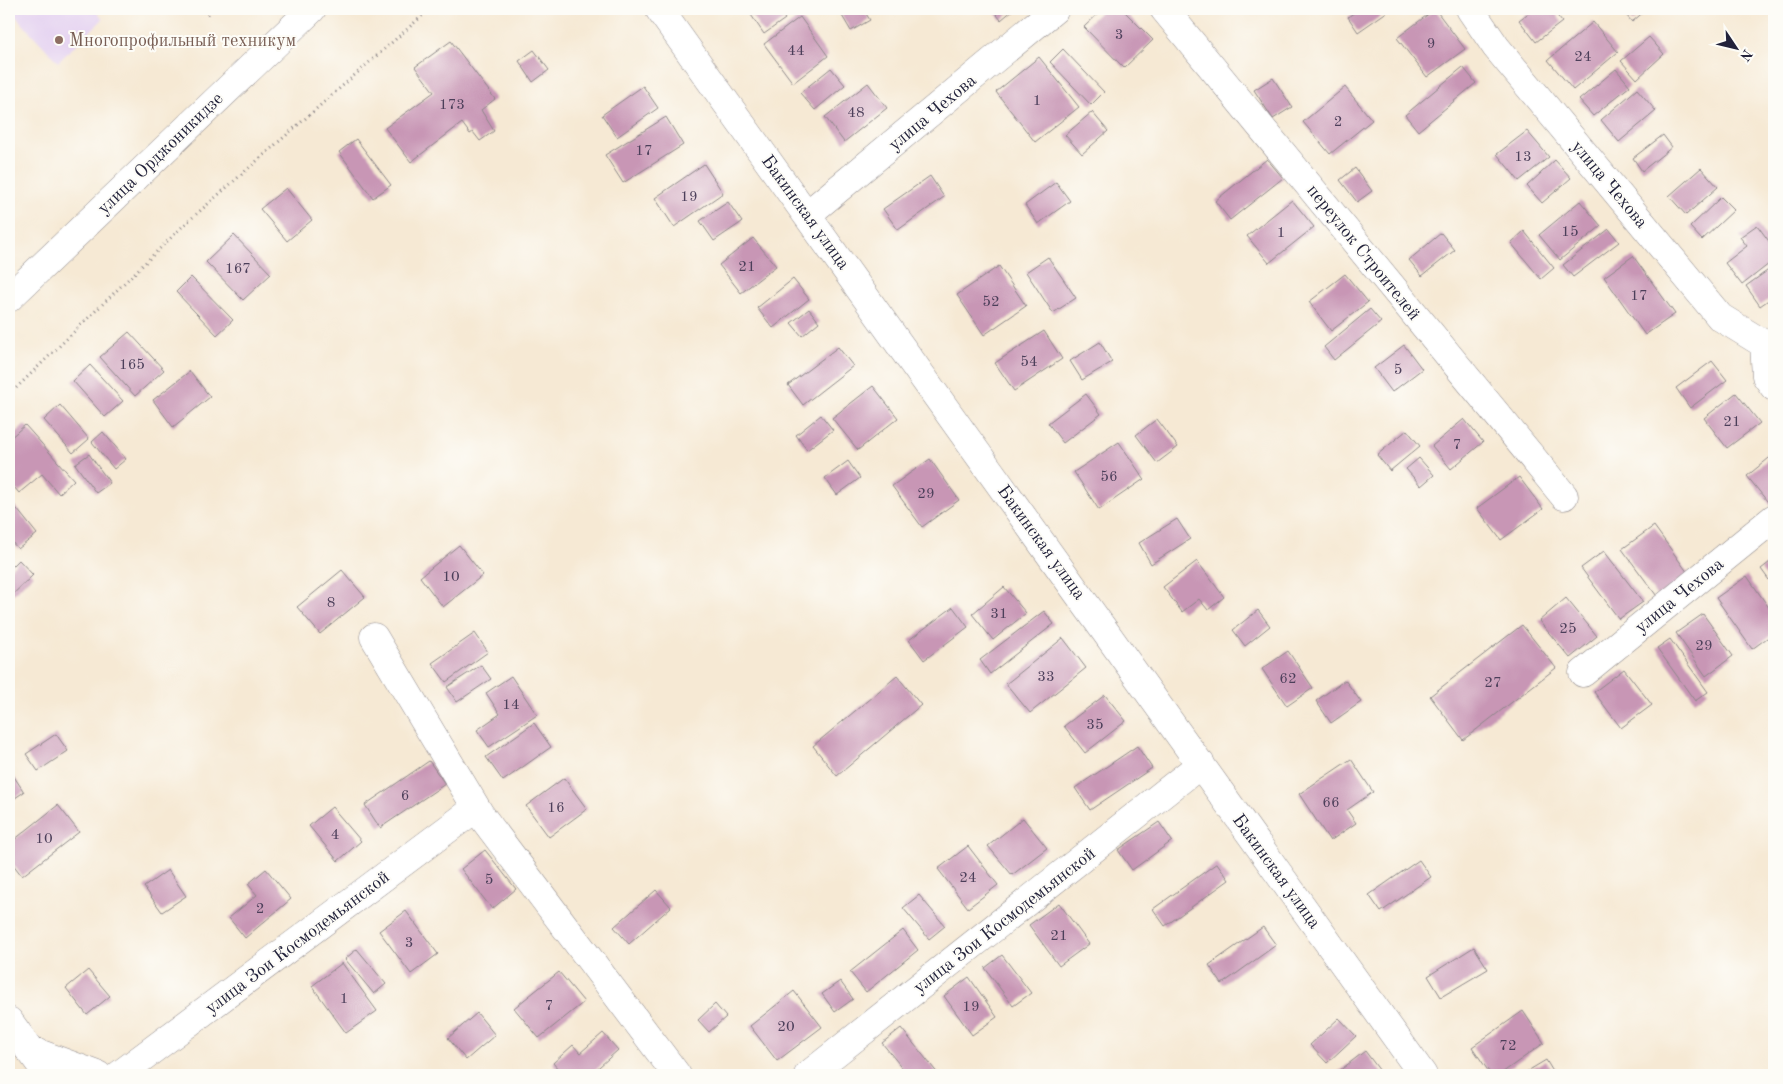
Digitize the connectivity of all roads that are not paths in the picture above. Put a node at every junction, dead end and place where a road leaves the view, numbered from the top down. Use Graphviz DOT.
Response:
graph roads {
  1 [pos="312,9"];
  2 [pos="659,9"];
  3 [pos="1055,9"];
  4 [pos="1164,9"];
  5 [pos="1470,9"];
  6 [pos="808,214"];
  7 [pos="9,298"];
  8 [pos="1769,343"];
  9 [pos="1774,387"];
  10 [pos="1564,496"];
  11 [pos="1774,518"];
  12 [pos="374,638"];
  13 [pos="1583,673"];
  14 [pos="1201,764"];
  15 [pos="476,808"];
  16 [pos="9,1021"];
  17 [pos="28,1049"];
  18 [pos="48,1075"];
  19 [pos="98,1075"];
  20 [pos="119,1075"];
  21 [pos="677,1075"];
  22 [pos="808,1075"];
  23 [pos="1423,1075"];
  1 -- 7 [label="street, улица Орджоникидзе"];
  2 -- 6 [label="street, Бакинская улица"];
  3 -- 6 [label="street, улица Чехова"];
  4 -- 10 [label="street, переулок Строителей"];
  5 -- 8 [label="street, улица Чехова"];
  6 -- 14 [label="street, Бакинская улица"];
  8 -- 9 [label="street, улица Чехова"];
  11 -- 13 [label="street, улица Чехова"];
  12 -- 15 [label="street"];
  14 -- 22 [label="street, улица Зои Космодемьянской"];
  14 -- 23 [label="street, Бакинская улица"];
  15 -- 20 [label="street, улица Зои Космодемьянской"];
  15 -- 21 [label="street"];
  16 -- 17 [label="street"];
  17 -- 18 [label="street"];
  17 -- 19 [label="street"];
}
